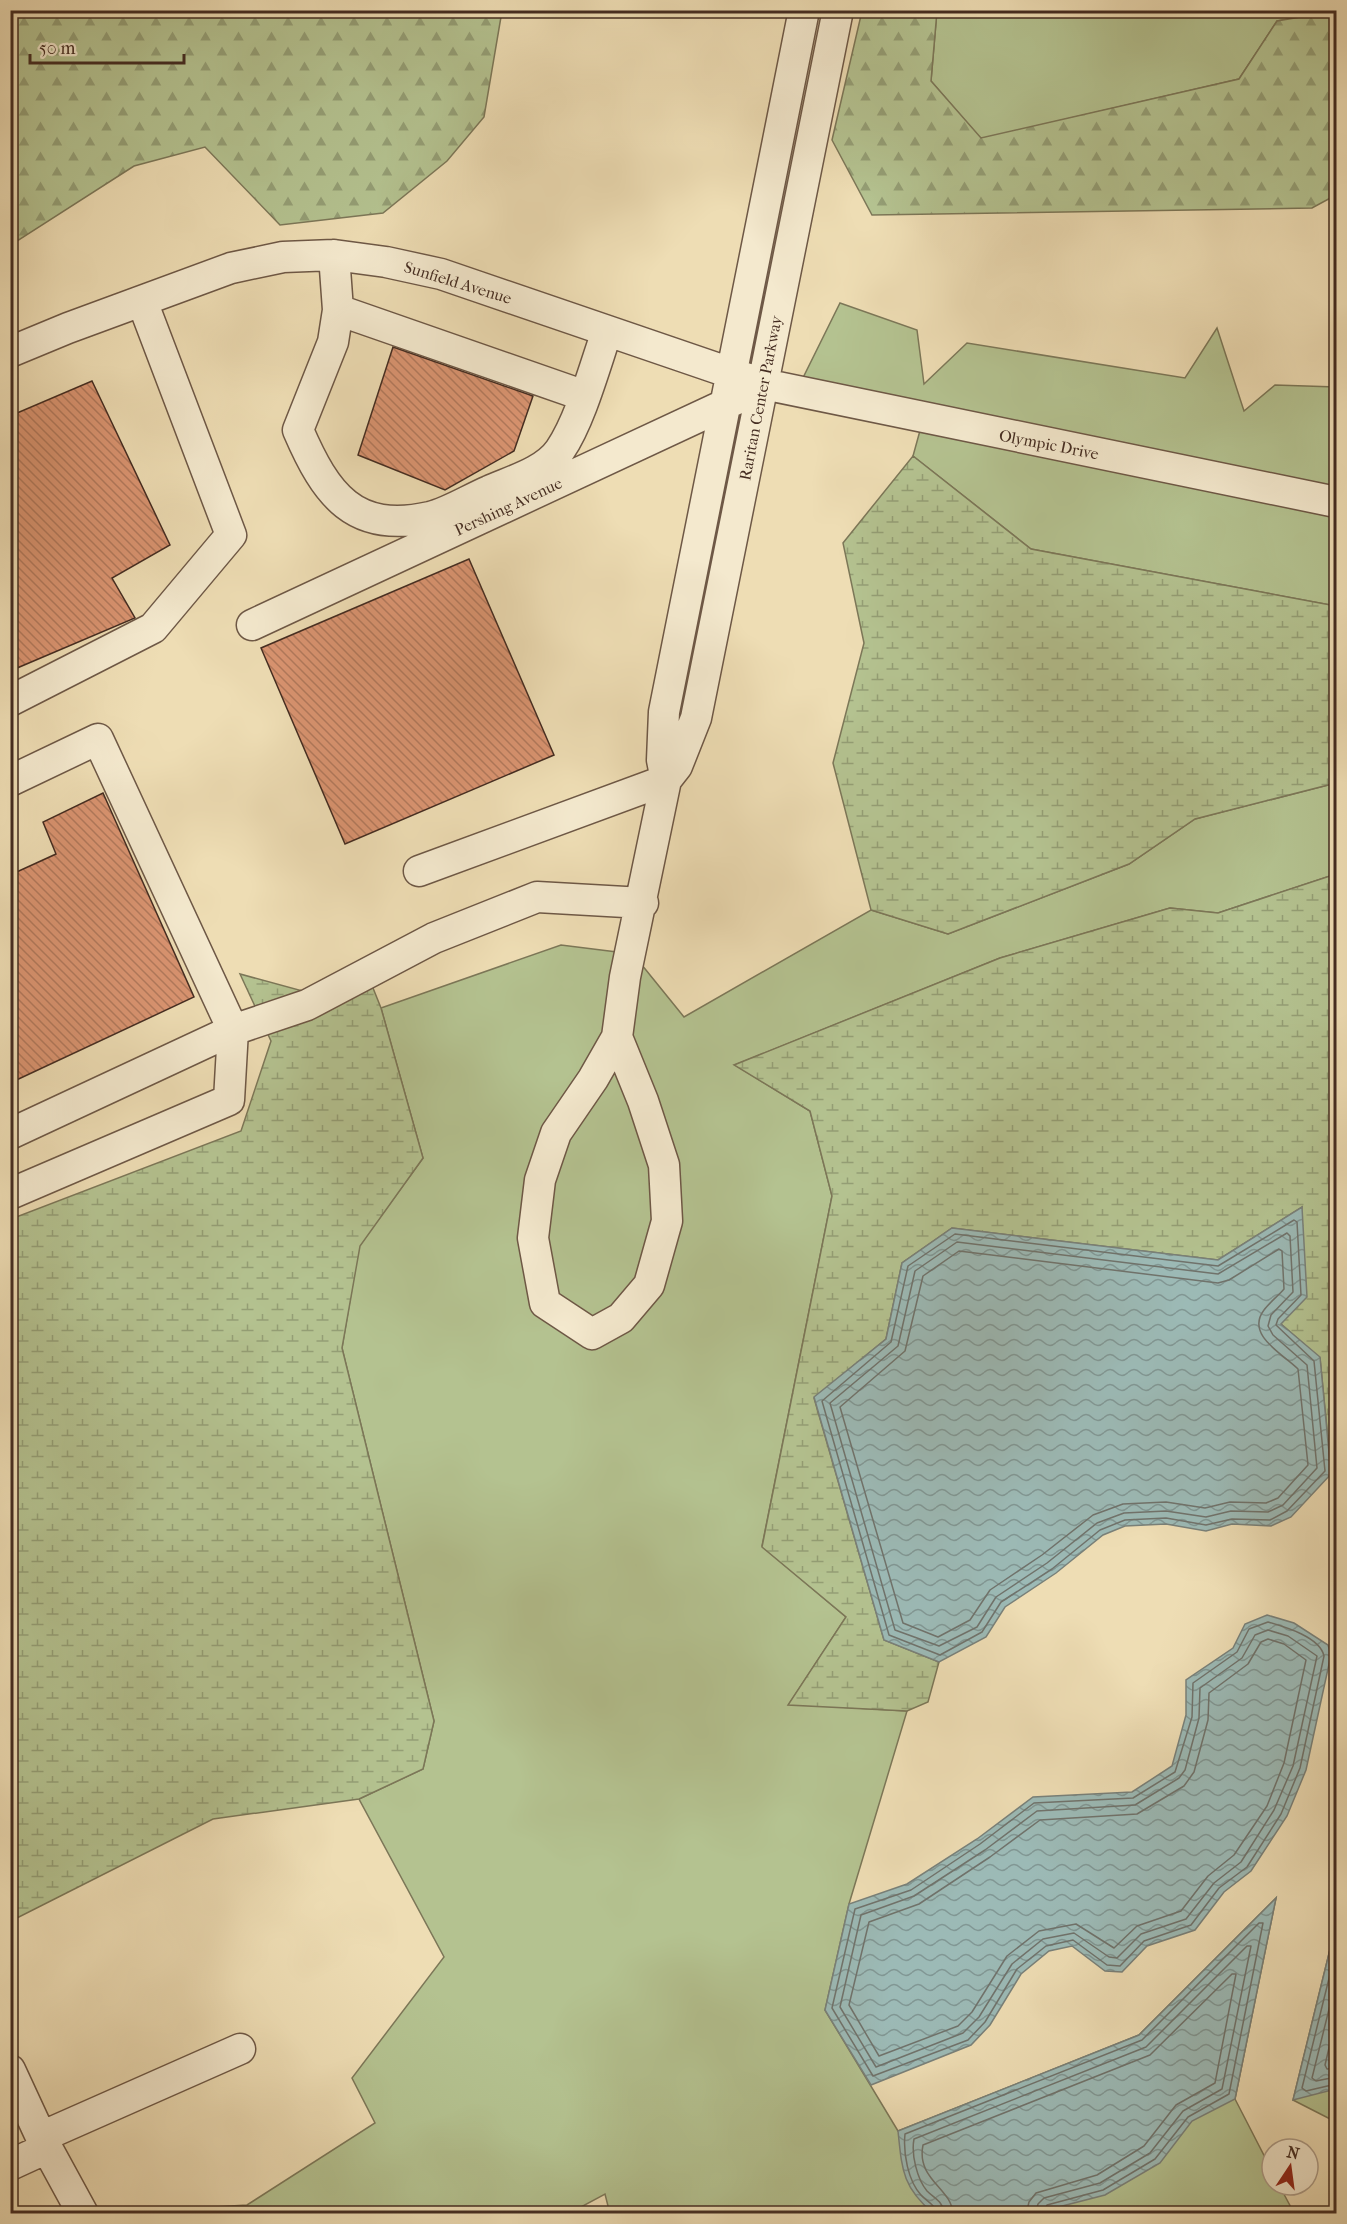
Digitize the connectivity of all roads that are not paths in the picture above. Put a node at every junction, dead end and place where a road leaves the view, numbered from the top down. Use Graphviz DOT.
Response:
graph roads {
  1 [pos="804,10"];
  2 [pos="838,10"];
  3 [pos="334,255"];
  4 [pos="142,301"];
  5 [pos="338,310"];
  6 [pos="607,331"];
  7 [pos="10,352"];
  8 [pos="731,374"];
  9 [pos="763,384"];
  10 [pos="585,396"];
  11 [pos="725,406"];
  12 [pos="1336,502"];
  13 [pos="252,625"];
  14 [pos="10,702"];
  15 [pos="666,780"];
  16 [pos="10,781"];
  17 [pos="419,871"];
  18 [pos="642,903"];
  19 [pos="233,1030"];
  20 [pos="617,1037"];
  21 [pos="10,1134"];
  22 [pos="10,1194"];
  23 [pos="240,2049"];
  24 [pos="10,2070"];
  25 [pos="44,2143"];
  26 [pos="10,2164"];
  27 [pos="83,2214"];
  1 -- 8 [label="street, Raritan Center Parkway"];
  2 -- 9 [label="street, Raritan Center Parkway"];
  3 -- 4 [label="street, Sunfield Avenue"];
  3 -- 5 [label="street"];
  3 -- 6 [label="street, Sunfield Avenue"];
  4 -- 7 [label="street, Sunfield Avenue"];
  4 -- 14 [label="street"];
  5 -- 10 [label="street"];
  5 -- 10 [label="street"];
  6 -- 8 [label="street, Sunfield Avenue"];
  6 -- 10 [label="street"];
  8 -- 9 [label="street, Olympic Drive"];
  8 -- 11 [label="street, Raritan Center Parkway"];
  9 -- 11 [label="street, Pershing Avenue"];
  9 -- 12 [label="street, Olympic Drive"];
  9 -- 15 [label="street, Raritan Center Parkway"];
  11 -- 13 [label="street, Pershing Avenue"];
  11 -- 15 [label="street, Raritan Center Parkway"];
  15 -- 17 [label="street"];
  15 -- 18 [label="street, Raritan Center Parkway"];
  16 -- 19 [label="street"];
  18 -- 19 [label="street"];
  18 -- 20 [label="street, Raritan Center Parkway"];
  19 -- 21 [label="street"];
  19 -- 22 [label="street"];
  20 -- 20 [label="street"];
  23 -- 25 [label="street"];
  24 -- 25 [label="street"];
  25 -- 26 [label="street"];
  25 -- 27 [label="street"];
}
